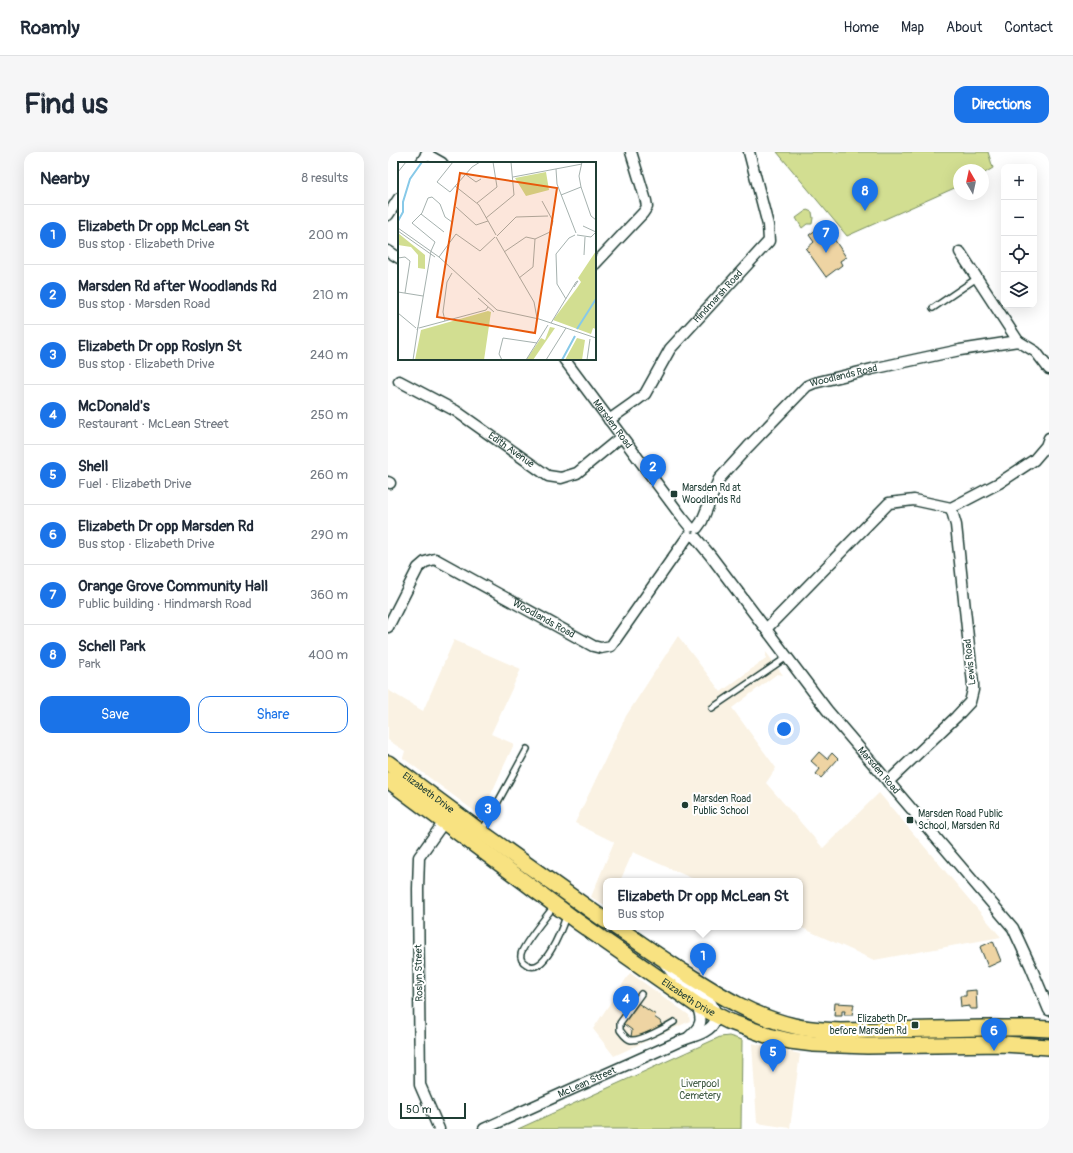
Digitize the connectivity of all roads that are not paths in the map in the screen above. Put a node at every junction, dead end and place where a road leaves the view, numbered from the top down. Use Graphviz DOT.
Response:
graph roads {
  1 [pos="631,152"];
  2 [pos="749,152"];
  3 [pos="425,156"];
  4 [pos="440,162"];
  5 [pos="398,200"];
  6 [pos="388,215"];
  7 [pos="388,252"];
  8 [pos="960,252"];
  9 [pos="398,257"];
  10 [pos="596,263"];
  11 [pos="977,278"];
  12 [pos="933,308"];
  13 [pos="1018,342"];
  14 [pos="565,360"];
  15 [pos="1049,369"];
  16 [pos="399,381"];
  17 [pos="609,420"];
  18 [pos="621,437"];
  19 [pos="1049,438"];
  20 [pos="951,508"];
  21 [pos="693,532"];
  22 [pos="388,627"];
  23 [pos="766,629"];
  24 [pos="787,657"];
  25 [pos="712,708"];
  26 [pos="527,750"];
  27 [pos="388,763"];
  28 [pos="388,780"];
  29 [pos="888,782"];
  30 [pos="444,822"];
  31 [pos="482,832"];
  32 [pos="561,909"];
  33 [pos="603,918"];
  34 [pos="620,930"];
  35 [pos="659,956"];
  36 [pos="641,994"];
  37 [pos="697,1005"];
  38 [pos="1049,1010"];
  39 [pos="715,1014"];
  40 [pos="674,1022"];
  41 [pos="1049,1029"];
  42 [pos="689,1037"];
  43 [pos="1049,1047"];
  44 [pos="439,1129"];
  45 [pos="484,1129"];
  1 -- 10 [label="street"];
  2 -- 17 [label="street, Hindmarsh Road"];
  3 -- 4 [label="street"];
  5 -- 6 [label="street"];
  7 -- 9 [label="street"];
  8 -- 11 [label="street"];
  11 -- 12 [label="lane"];
  11 -- 13 [label="street"];
  13 -- 15 [label="street"];
  13 -- 21 [label="street, Woodlands Road"];
  14 -- 17 [label="street, Marsden Road"];
  16 -- 18 [label="street, Edith Avenue"];
  17 -- 18 [label="street, Marsden Road"];
  18 -- 21 [label="street, Marsden Road"];
  19 -- 20 [label="street"];
  20 -- 23 [label="street"];
  20 -- 29 [label="street, Lewis Road"];
  21 -- 22 [label="street, Woodlands Road"];
  21 -- 23 [label="street, Marsden Road"];
  23 -- 24 [label="street, Marsden Road"];
  24 -- 25 [label="lane"];
  24 -- 29 [label="street, Marsden Road"];
  26 -- 31 [label="lane"];
  27 -- 31 [label="main road, Elizabeth Drive"];
  28 -- 30 [label="main road, Elizabeth Drive"];
  29 -- 38 [label="street, Marsden Road"];
  30 -- 32 [label="main road, Elizabeth Drive"];
  30 -- 44 [label="street, Roslyn Street"];
  31 -- 33 [label="main road, Elizabeth Drive"];
  32 -- 32 [label="lane"];
  32 -- 37 [label="main road, Elizabeth Drive"];
  34 -- 35 [label="main road, Elizabeth Drive"];
  35 -- 39 [label="street"];
  35 -- 41 [label="main road, Elizabeth Drive"];
  36 -- 40 [label="lane"];
  37 -- 39 [label="main road, Elizabeth Drive"];
  37 -- 42 [label="street, McLean Street"];
  39 -- 42 [label="street, McLean Street"];
  39 -- 43 [label="main road, Elizabeth Drive"];
  42 -- 45 [label="street, McLean Street"];
}
